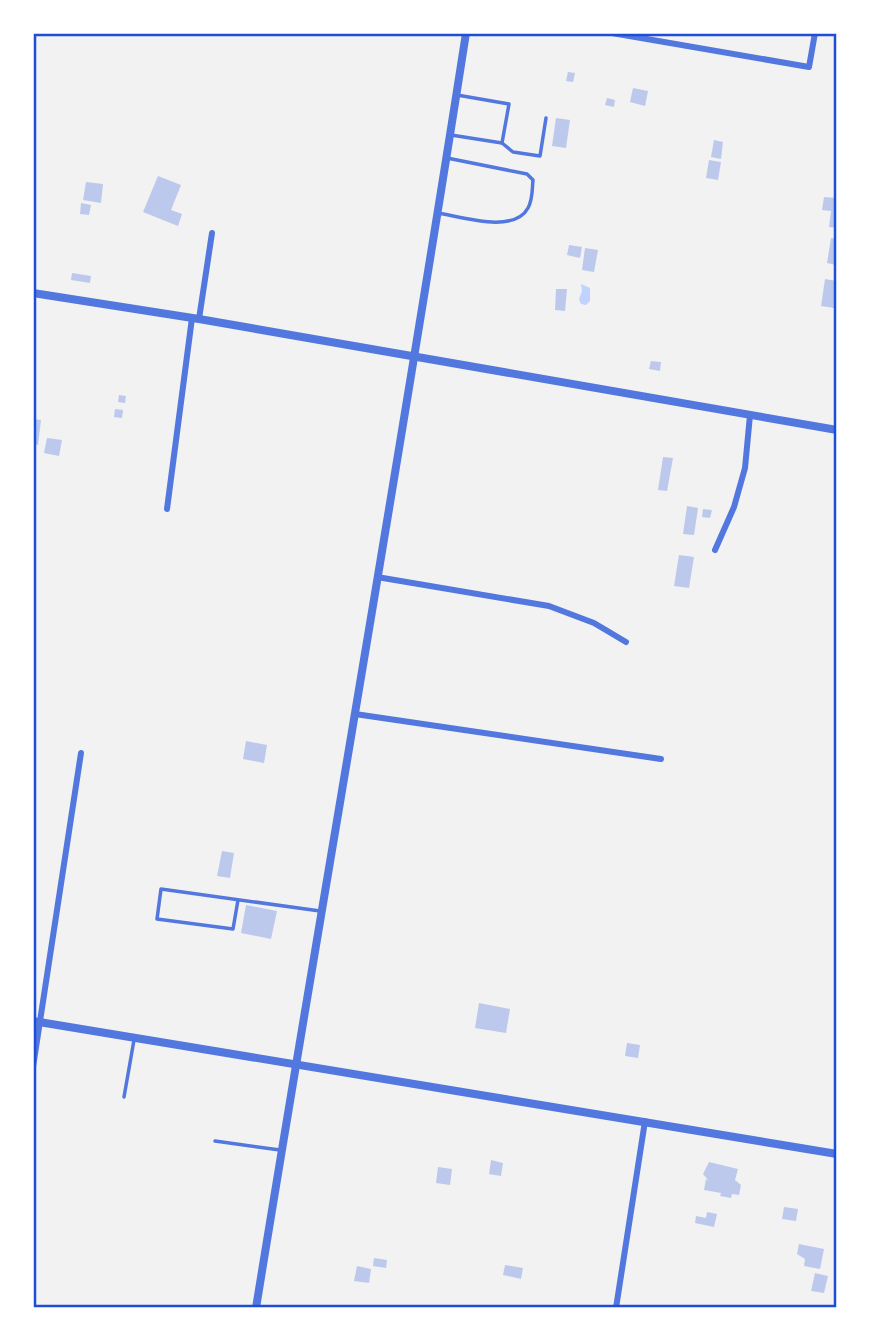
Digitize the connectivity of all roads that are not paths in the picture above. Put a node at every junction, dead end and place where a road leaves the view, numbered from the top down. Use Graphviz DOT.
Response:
graph roads {
  1 [pos="466,33"];
  2 [pos="612,33"];
  3 [pos="815,33"];
  4 [pos="457,95"];
  5 [pos="546,118"];
  6 [pos="450,135"];
  7 [pos="502,144"];
  8 [pos="447,158"];
  9 [pos="438,213"];
  10 [pos="212,233"];
  11 [pos="33,293"];
  12 [pos="196,318"];
  13 [pos="416,357"];
  14 [pos="750,415"];
  15 [pos="837,430"];
  16 [pos="167,509"];
  17 [pos="715,550"];
  18 [pos="377,577"];
  19 [pos="626,642"];
  20 [pos="355,714"];
  21 [pos="81,753"];
  22 [pos="661,759"];
  23 [pos="238,900"];
  24 [pos="322,912"];
  25 [pos="37,1022"];
  26 [pos="134,1038"];
  27 [pos="296,1065"];
  28 [pos="33,1067"];
  29 [pos="124,1097"];
  30 [pos="645,1121"];
  31 [pos="215,1141"];
  32 [pos="282,1150"];
  33 [pos="837,1154"];
  34 [pos="256,1308"];
  35 [pos="616,1308"];
  1 -- 4 [label="street"];
  2 -- 3 [label="street"];
  4 -- 6 [label="street"];
  4 -- 7 [label="lane"];
  5 -- 7 [label="lane"];
  6 -- 7 [label="lane"];
  6 -- 8 [label="street"];
  8 -- 9 [label="street"];
  8 -- 9 [label="lane"];
  9 -- 13 [label="street"];
  10 -- 12 [label="street"];
  11 -- 12 [label="street"];
  12 -- 13 [label="street"];
  12 -- 16 [label="street"];
  13 -- 14 [label="street"];
  13 -- 18 [label="street"];
  14 -- 15 [label="street"];
  14 -- 17 [label="street"];
  18 -- 19 [label="street"];
  18 -- 20 [label="street"];
  20 -- 22 [label="street"];
  20 -- 24 [label="street"];
  21 -- 25 [label="street"];
  23 -- 23 [label="lane"];
  23 -- 24 [label="lane"];
  24 -- 27 [label="street"];
  25 -- 26 [label="street"];
  25 -- 28 [label="street"];
  26 -- 27 [label="street"];
  26 -- 29 [label="lane"];
  27 -- 30 [label="street"];
  27 -- 32 [label="street"];
  30 -- 33 [label="street"];
  30 -- 35 [label="street"];
  31 -- 32 [label="lane"];
  32 -- 34 [label="street"];
}
